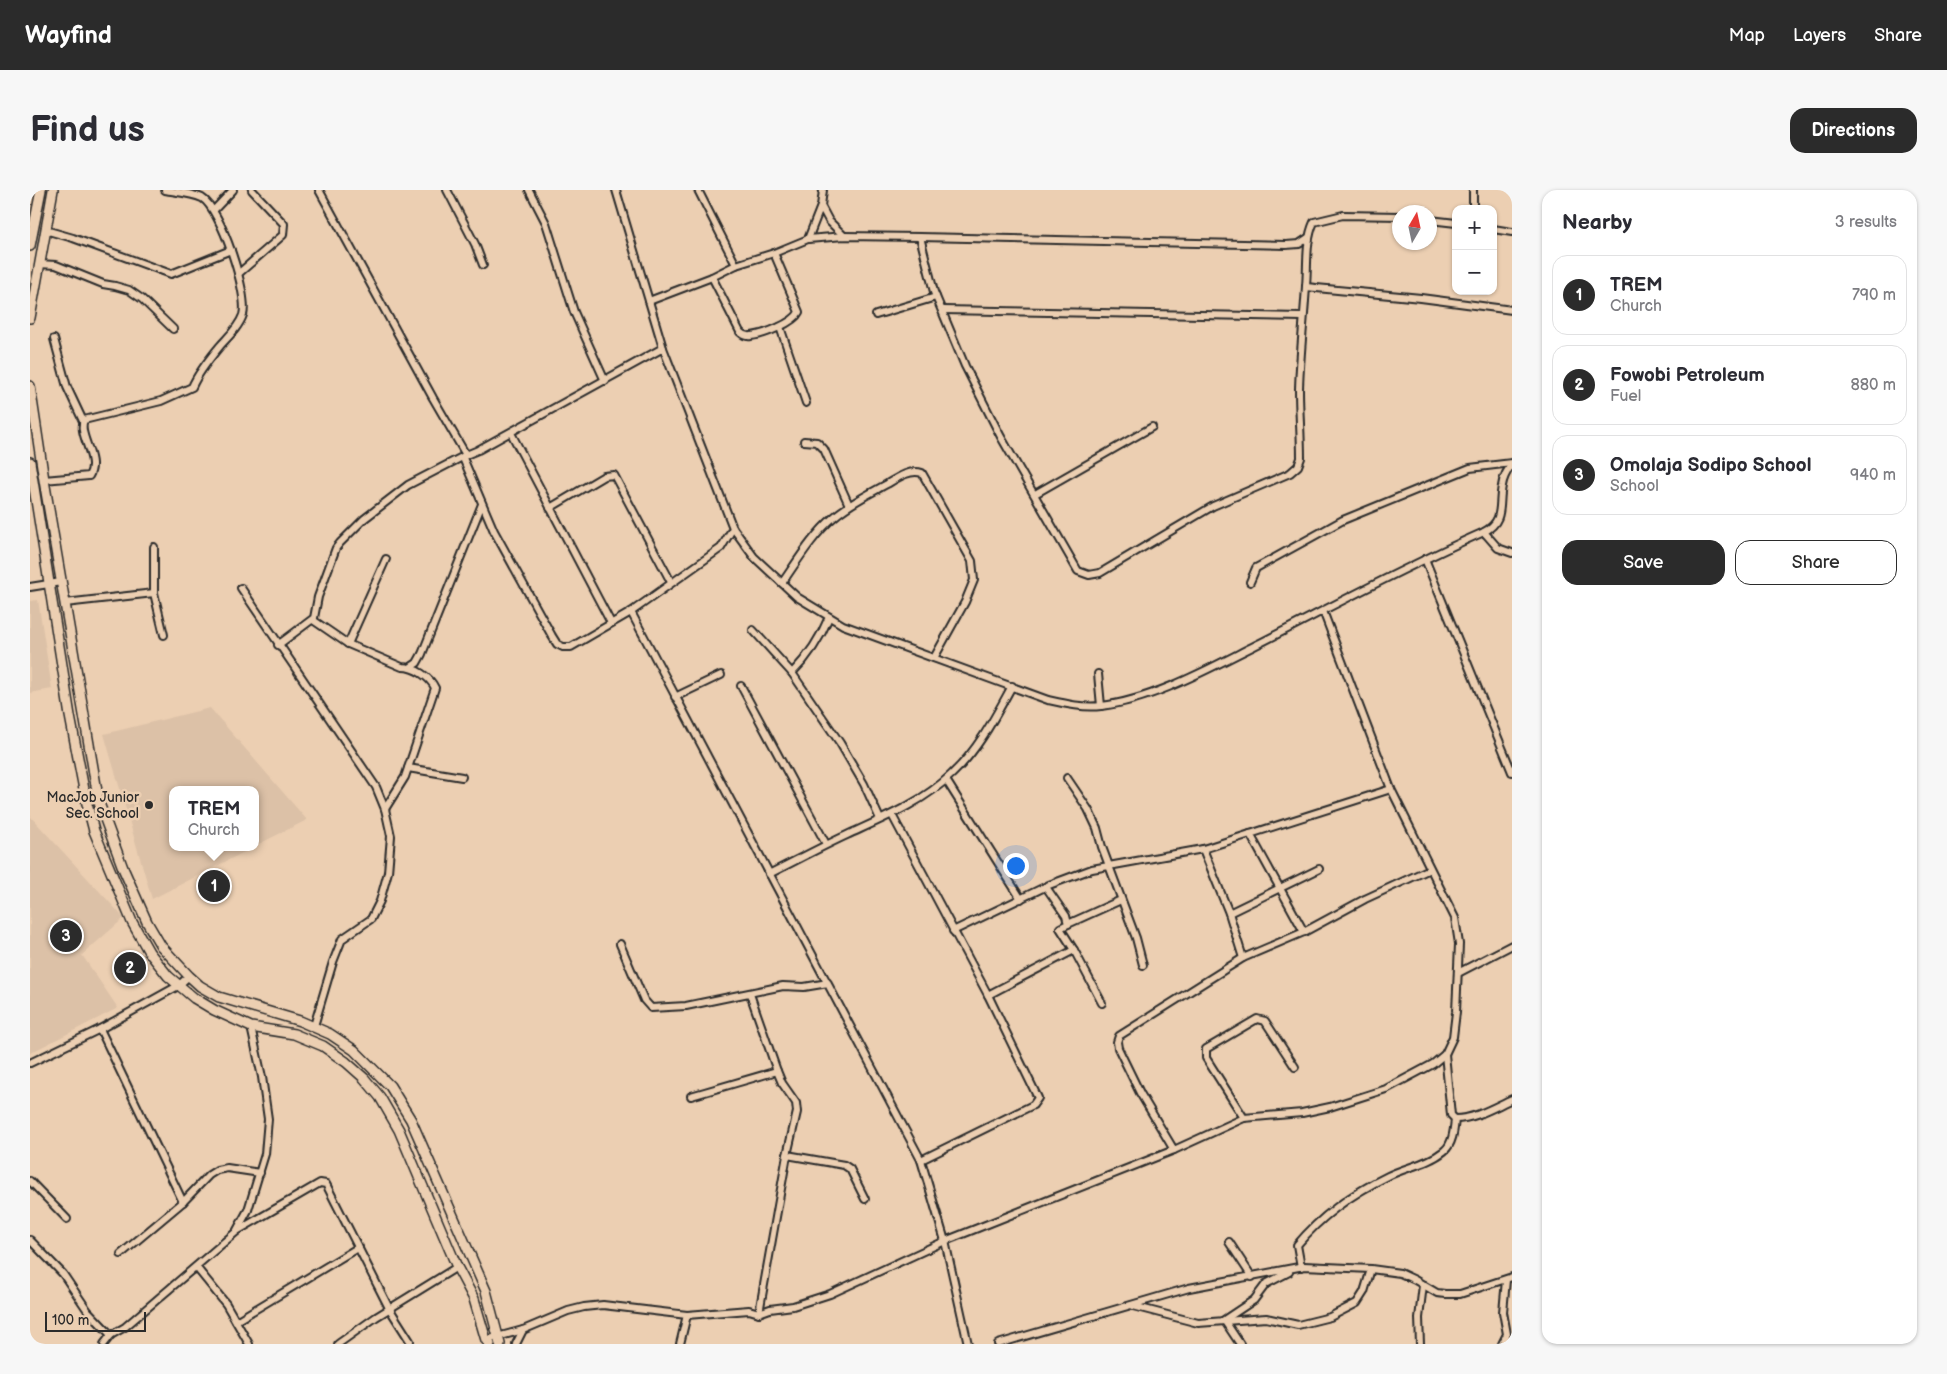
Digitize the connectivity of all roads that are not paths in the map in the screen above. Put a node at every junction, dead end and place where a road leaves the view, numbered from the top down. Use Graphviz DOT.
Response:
graph roads {
  1 [pos="41,190"];
  2 [pos="53,190"];
  3 [pos="165,190"];
  4 [pos="233,190"];
  5 [pos="252,190"];
  6 [pos="319,190"];
  7 [pos="447,190"];
  8 [pos="529,190"];
  9 [pos="616,190"];
  10 [pos="698,190"];
  11 [pos="823,190"];
  12 [pos="1474,190"];
  13 [pos="1473,205"];
  14 [pos="821,206"];
  15 [pos="214,210"];
  16 [pos="1392,216"];
  17 [pos="1437,221"];
  18 [pos="1452,223"];
  19 [pos="45,230"];
  20 [pos="1497,230"];
  21 [pos="1512,232"];
  22 [pos="844,236"];
  23 [pos="920,237"];
  24 [pos="1308,238"];
  25 [pos="808,239"];
  26 [pos="30,246"];
  27 [pos="230,250"];
  28 [pos="774,253"];
  29 [pos="39,264"];
  30 [pos="484,265"];
  31 [pos="736,265"];
  32 [pos="238,274"];
  33 [pos="712,277"];
  34 [pos="1306,287"];
  35 [pos="936,297"];
  36 [pos="649,301"];
  37 [pos="943,310"];
  38 [pos="1512,310"];
  39 [pos="876,314"];
  40 [pos="1302,317"];
  41 [pos="30,318"];
  42 [pos="780,327"];
  43 [pos="173,329"];
  44 [pos="54,340"];
  45 [pos="663,348"];
  46 [pos="605,381"];
  47 [pos="30,386"];
  48 [pos="806,403"];
  49 [pos="83,421"];
  50 [pos="1152,427"];
  51 [pos="511,433"];
  52 [pos="804,441"];
  53 [pos="465,456"];
  54 [pos="30,462"];
  55 [pos="44,480"];
  56 [pos="1035,494"];
  57 [pos="33,502"];
  58 [pos="482,504"];
  59 [pos="849,506"];
  60 [pos="550,508"];
  61 [pos="733,528"];
  62 [pos="1484,532"];
  63 [pos="154,547"];
  64 [pos="1512,553"];
  65 [pos="386,559"];
  66 [pos="1425,559"];
  67 [pos="61,582"];
  68 [pos="671,582"];
  69 [pos="1250,582"];
  70 [pos="782,583"];
  71 [pos="49,584"];
  72 [pos="30,587"];
  73 [pos="241,588"];
  74 [pos="154,593"];
  75 [pos="65,603"];
  76 [pos="1323,611"];
  77 [pos="631,612"];
  78 [pos="829,617"];
  79 [pos="312,620"];
  80 [pos="611,623"];
  81 [pos="753,630"];
  82 [pos="164,635"];
  83 [pos="348,644"];
  84 [pos="278,645"];
  85 [pos="934,658"];
  86 [pos="412,667"];
  87 [pos="792,673"];
  88 [pos="1098,674"];
  89 [pos="721,675"];
  90 [pos="741,686"];
  91 [pos="1012,686"];
  92 [pos="675,697"];
  93 [pos="1101,706"];
  94 [pos="408,768"];
  95 [pos="1512,772"];
  96 [pos="462,778"];
  97 [pos="1067,778"];
  98 [pos="946,780"];
  99 [pos="1391,789"];
  100 [pos="385,809"];
  101 [pos="892,815"];
  102 [pos="880,819"];
  103 [pos="1250,834"];
  104 [pos="826,844"];
  105 [pos="1203,849"];
  106 [pos="1109,866"];
  107 [pos="1319,869"];
  108 [pos="1430,869"];
  109 [pos="769,874"];
  110 [pos="1046,887"];
  111 [pos="1280,889"];
  112 [pos="1021,899"];
  113 [pos="1121,900"];
  114 [pos="1229,913"];
  115 [pos="1068,924"];
  116 [pos="953,931"];
  117 [pos="1304,932"];
  118 [pos="620,944"];
  119 [pos="1512,945"];
  120 [pos="1074,950"];
  121 [pos="1243,958"];
  122 [pos="1143,965"];
  123 [pos="1458,973"];
  124 [pos="188,976"];
  125 [pos="828,983"];
  126 [pos="178,986"];
  127 [pos="750,994"];
  128 [pos="988,994"];
  129 [pos="1102,1004"];
  130 [pos="314,1026"];
  131 [pos="251,1027"];
  132 [pos="100,1029"];
  133 [pos="1445,1054"];
  134 [pos="30,1063"];
  135 [pos="1295,1067"];
  136 [pos="777,1071"];
  137 [pos="691,1096"];
  138 [pos="1512,1099"];
  139 [pos="1244,1118"];
  140 [pos="1455,1119"];
  141 [pos="1174,1150"];
  142 [pos="787,1155"];
  143 [pos="921,1160"];
  144 [pos="260,1173"];
  145 [pos="30,1181"];
  146 [pos="865,1198"];
  147 [pos="183,1202"];
  148 [pos="67,1219"];
  149 [pos="236,1232"];
  150 [pos="30,1240"];
  151 [pos="945,1241"];
  152 [pos="1229,1242"];
  153 [pos="359,1247"];
  154 [pos="121,1254"];
  155 [pos="196,1266"];
  156 [pos="457,1267"];
  157 [pos="1298,1268"];
  158 [pos="1371,1269"];
  159 [pos="1252,1276"];
  160 [pos="1509,1279"];
  161 [pos="1423,1285"];
  162 [pos="1132,1306"];
  163 [pos="389,1308"];
  164 [pos="759,1313"];
  165 [pos="687,1315"];
  166 [pos="1224,1320"];
  167 [pos="236,1321"];
  168 [pos="523,1330"];
  169 [pos="1509,1334"];
  170 [pos="111,1335"];
  171 [pos="410,1340"];
  172 [pos="499,1340"];
  173 [pos="488,1342"];
  174 [pos="104,1344"];
  175 [pos="249,1344"];
  176 [pos="338,1344"];
  177 [pos="516,1344"];
  178 [pos="680,1344"];
  179 [pos="968,1344"];
  180 [pos="998,1344"];
  181 [pos="1240,1344"];
  182 [pos="1420,1344"];
  183 [pos="1502,1344"];
  1 -- 26 [label="main road"];
  2 -- 19 [label="main road"];
  3 -- 15 [label="street"];
  4 -- 15 [label="street"];
  5 -- 32 [label="street"];
  6 -- 53 [label="street"];
  7 -- 30 [label="street"];
  8 -- 46 [label="street"];
  9 -- 36 [label="street"];
  10 -- 31 [label="street"];
  11 -- 14 [label="street"];
  12 -- 13 [label="street"];
  14 -- 22 [label="street"];
  14 -- 25 [label="street"];
  15 -- 27 [label="street"];
  16 -- 24 [label="street"];
  17 -- 18 [label="street"];
  19 -- 27 [label="street"];
  19 -- 29 [label="main road"];
  20 -- 21 [label="street"];
  22 -- 23 [label="street"];
  22 -- 25 [label="street"];
  23 -- 24 [label="street"];
  23 -- 35 [label="street"];
  24 -- 34 [label="street"];
  25 -- 28 [label="street"];
  27 -- 32 [label="street"];
  28 -- 31 [label="street"];
  28 -- 42 [label="street"];
  29 -- 41 [label="main road"];
  29 -- 43 [label="street"];
  31 -- 33 [label="street"];
  32 -- 49 [label="street"];
  33 -- 36 [label="street"];
  33 -- 42 [label="street"];
  34 -- 38 [label="street"];
  34 -- 40 [label="street"];
  35 -- 37 [label="street"];
  35 -- 39 [label="street"];
  36 -- 45 [label="street"];
  37 -- 40 [label="street"];
  37 -- 56 [label="street"];
  40 -- 56 [label="street"];
  42 -- 48 [label="street"];
  44 -- 49 [label="street"];
  45 -- 46 [label="street"];
  45 -- 61 [label="street"];
  46 -- 51 [label="street"];
  47 -- 55 [label="main road"];
  49 -- 55 [label="street"];
  50 -- 56 [label="street"];
  51 -- 53 [label="street"];
  51 -- 60 [label="street"];
  52 -- 59 [label="street"];
  53 -- 58 [label="street"];
  53 -- 79 [label="street"];
  54 -- 57 [label="main road"];
  55 -- 67 [label="main road"];
  57 -- 71 [label="main road"];
  58 -- 80 [label="street"];
  58 -- 86 [label="street"];
  59 -- 70 [label="street"];
  59 -- 85 [label="street"];
  60 -- 68 [label="street"];
  60 -- 80 [label="street"];
  61 -- 68 [label="street"];
  61 -- 70 [label="street"];
  62 -- 64 [label="street"];
  62 -- 66 [label="street"];
  62 -- 69 [label="street"];
  63 -- 74 [label="street"];
  65 -- 83 [label="street"];
  66 -- 76 [label="street"];
  66 -- 95 [label="street"];
  67 -- 71 [label="street"];
  67 -- 75 [label="main road"];
  68 -- 77 [label="street"];
  70 -- 78 [label="street"];
  71 -- 72 [label="street"];
  71 -- 126 [label="main road"];
  73 -- 84 [label="street"];
  74 -- 75 [label="street"];
  74 -- 82 [label="street"];
  75 -- 124 [label="main road"];
  76 -- 93 [label="street"];
  76 -- 99 [label="street"];
  77 -- 80 [label="street"];
  77 -- 92 [label="street"];
  78 -- 85 [label="street"];
  78 -- 87 [label="street"];
  79 -- 83 [label="street"];
  79 -- 84 [label="street"];
  81 -- 87 [label="street"];
  83 -- 86 [label="street"];
  84 -- 100 [label="street"];
  85 -- 91 [label="street"];
  86 -- 94 [label="street"];
  87 -- 102 [label="street"];
  88 -- 93 [label="street"];
  89 -- 92 [label="street"];
  90 -- 104 [label="street"];
  91 -- 93 [label="street"];
  91 -- 98 [label="street"];
  92 -- 109 [label="street"];
  94 -- 96 [label="street"];
  94 -- 100 [label="street"];
  97 -- 106 [label="street"];
  98 -- 101 [label="street"];
  98 -- 112 [label="street"];
  99 -- 103 [label="street"];
  99 -- 108 [label="street"];
  100 -- 130 [label="street"];
  101 -- 102 [label="street"];
  101 -- 116 [label="street"];
  102 -- 104 [label="street"];
  103 -- 105 [label="street"];
  103 -- 111 [label="street"];
  104 -- 109 [label="street"];
  105 -- 106 [label="street"];
  105 -- 114 [label="street"];
  106 -- 110 [label="street"];
  106 -- 113 [label="street"];
  107 -- 111 [label="street"];
  108 -- 117 [label="street"];
  108 -- 123 [label="street"];
  109 -- 125 [label="street"];
  110 -- 112 [label="street"];
  110 -- 115 [label="street"];
  111 -- 114 [label="street"];
  111 -- 117 [label="street"];
  112 -- 116 [label="street"];
  113 -- 115 [label="street"];
  113 -- 122 [label="street"];
  114 -- 121 [label="street"];
  115 -- 120 [label="street"];
  116 -- 128 [label="street"];
  117 -- 121 [label="street"];
  118 -- 127 [label="street"];
  119 -- 123 [label="street"];
  120 -- 128 [label="street"];
  120 -- 129 [label="street"];
  121 -- 141 [label="street"];
  123 -- 133 [label="street"];
  124 -- 126 [label="street"];
  124 -- 130 [label="main road"];
  125 -- 127 [label="street"];
  125 -- 143 [label="street"];
  126 -- 131 [label="main road"];
  126 -- 132 [label="street"];
  127 -- 136 [label="street"];
  128 -- 143 [label="street"];
  130 -- 172 [label="main road"];
  131 -- 144 [label="street"];
  131 -- 156 [label="main road"];
  132 -- 134 [label="street"];
  132 -- 147 [label="street"];
  133 -- 139 [label="street"];
  133 -- 140 [label="street"];
  135 -- 139 [label="street"];
  136 -- 137 [label="street"];
  136 -- 142 [label="street"];
  138 -- 140 [label="street"];
  139 -- 141 [label="street"];
  140 -- 157 [label="street"];
  141 -- 151 [label="street"];
  142 -- 146 [label="street"];
  142 -- 164 [label="street"];
  143 -- 151 [label="street"];
  144 -- 147 [label="street"];
  144 -- 149 [label="street"];
  145 -- 148 [label="street"];
  147 -- 154 [label="street"];
  149 -- 153 [label="street"];
  149 -- 155 [label="street"];
  150 -- 170 [label="street"];
  151 -- 164 [label="street"];
  151 -- 179 [label="street"];
  152 -- 159 [label="street"];
  153 -- 163 [label="street"];
  153 -- 167 [label="street"];
  155 -- 167 [label="street"];
  155 -- 170 [label="street"];
  156 -- 163 [label="street"];
  156 -- 173 [label="main road"];
  157 -- 158 [label="street"];
  157 -- 159 [label="street"];
  157 -- 166 [label="street"];
  158 -- 161 [label="street"];
  158 -- 166 [label="street"];
  159 -- 162 [label="street"];
  160 -- 161 [label="street"];
  160 -- 169 [label="street"];
  161 -- 182 [label="street"];
  162 -- 166 [label="street"];
  162 -- 180 [label="street"];
  163 -- 171 [label="street"];
  163 -- 176 [label="street"];
  164 -- 165 [label="street"];
  165 -- 168 [label="street"];
  165 -- 178 [label="street"];
  166 -- 181 [label="street"];
  167 -- 175 [label="street"];
  168 -- 172 [label="street"];
  168 -- 177 [label="street"];
  169 -- 183 [label="street"];
  170 -- 174 [label="street"];
  172 -- 173 [label="street"];
}
